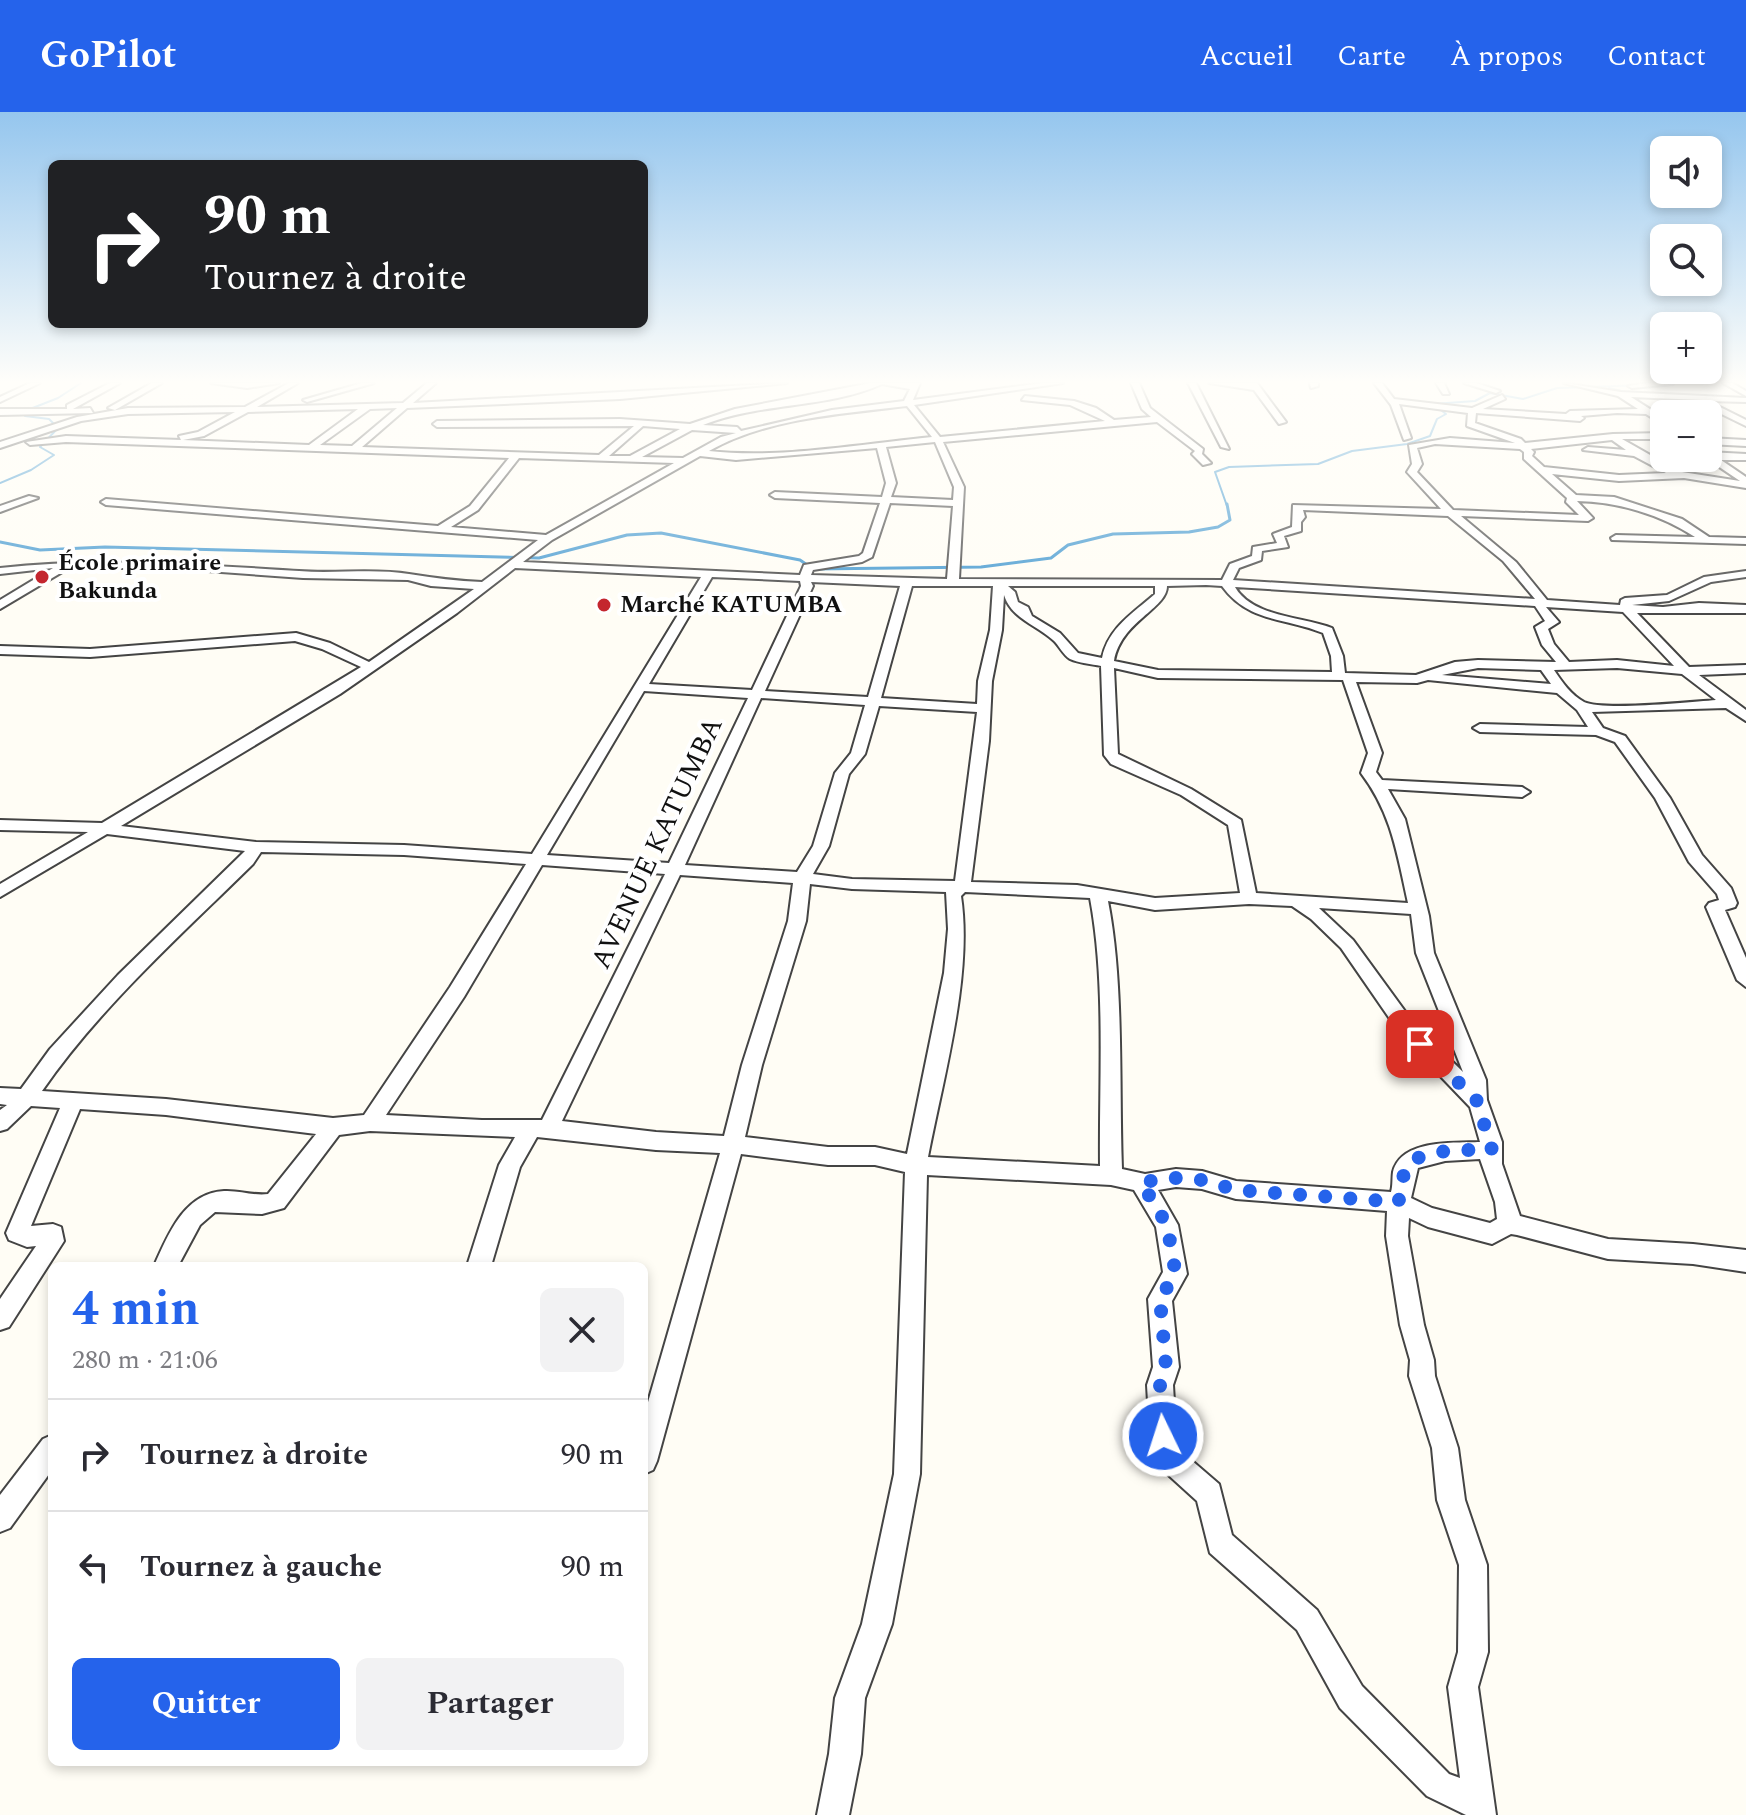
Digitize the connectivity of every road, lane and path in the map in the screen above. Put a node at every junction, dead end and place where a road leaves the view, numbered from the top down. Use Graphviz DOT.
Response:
graph roads {
  1 [pos="509,462"];
  2 [pos="680,462"];
  3 [pos="886,462"];
  4 [pos="949,462"];
  5 [pos="1417,462"];
  6 [pos="1533,462"];
  7 [pos="1722,467"];
  8 [pos="1542,470"];
  9 [pos="1666,472"];
  10 [pos="1677,472"];
  11 [pos="1658,475"];
  12 [pos="1684,475"];
  13 [pos="1746,483"];
  14 [pos="1621,492"];
  15 [pos="775,495"];
  16 [pos="0,498"];
  17 [pos="1573,498"];
  18 [pos="1610,499"];
  19 [pos="883,501"];
  20 [pos="106,502"];
  21 [pos="958,503"];
  22 [pos="0,509"];
  23 [pos="1447,512"];
  24 [pos="442,528"];
  25 [pos="548,538"];
  26 [pos="1616,538"];
  27 [pos="1704,538"];
  28 [pos="1746,541"];
  29 [pos="516,563"];
  30 [pos="67,565"];
  31 [pos="0,571"];
  32 [pos="953,572"];
  33 [pos="708,574"];
  34 [pos="1746,574"];
  35 [pos="804,578"];
  36 [pos="1161,581"];
  37 [pos="907,583"];
  38 [pos="1226,584"];
  39 [pos="1000,585"];
  40 [pos="485,586"];
  41 [pos="1543,603"];
  42 [pos="0,605"];
  43 [pos="1628,608"];
  44 [pos="1746,609"];
  45 [pos="0,650"];
  46 [pos="1109,664"];
  47 [pos="1564,664"];
  48 [pos="1544,666"];
  49 [pos="370,667"];
  50 [pos="1746,669"];
  51 [pos="1685,670"];
  52 [pos="1345,677"];
  53 [pos="1426,678"];
  54 [pos="640,687"];
  55 [pos="1561,689"];
  56 [pos="755,695"];
  57 [pos="872,701"];
  58 [pos="1725,704"];
  59 [pos="1582,707"];
  60 [pos="984,708"];
  61 [pos="1746,717"];
  62 [pos="1480,728"];
  63 [pos="1598,731"];
  64 [pos="1378,784"];
  65 [pos="1522,792"];
  66 [pos="0,825"];
  67 [pos="106,830"];
  68 [pos="256,847"];
  69 [pos="536,860"];
  70 [pos="674,871"];
  71 [pos="802,878"];
  72 [pos="962,886"];
  73 [pos="0,891"];
  74 [pos="1098,895"];
  75 [pos="1249,898"];
  76 [pos="1295,900"];
  77 [pos="1418,909"];
  78 [pos="1746,980"];
  79 [pos="0,1096"];
  80 [pos="27,1096"];
  81 [pos="74,1100"];
  82 [pos="1477,1101"];
  83 [pos="0,1123"];
  84 [pos="370,1123"];
  85 [pos="333,1127"];
  86 [pos="540,1128"];
  87 [pos="733,1144"];
  88 [pos="1492,1150"];
  89 [pos="916,1165"];
  90 [pos="1111,1176"];
  91 [pos="1141,1182"];
  92 [pos="1398,1202"];
  93 [pos="1508,1224"];
  94 [pos="1746,1261"];
  95 [pos="168,1262"];
  96 [pos="480,1262"];
  97 [pos="0,1319"];
  98 [pos="648,1447"];
  99 [pos="48,1453"];
  100 [pos="0,1518"];
  101 [pos="1481,1809"];
  102 [pos="833,1815"];
  1 -- 24 [label="street"];
  2 -- 25 [label="street"];
  3 -- 19 [label="street"];
  4 -- 21 [label="street"];
  5 -- 23 [label="street"];
  6 -- 8 [label="street"];
  7 -- 13 [label="street"];
  8 -- 11 [label="street"];
  8 -- 17 [label="street"];
  9 -- 11 [label="street"];
  10 -- 12 [label="street"];
  11 -- 12 [label="street"];
  12 -- 13 [label="street"];
  14 -- 18 [label="street"];
  15 -- 19 [label="street"];
  16 -- 22 [label="street"];
  17 -- 18 [label="street"];
  17 -- 23 [label="street"];
  18 -- 27 [label="street"];
  19 -- 21 [label="street"];
  19 -- 35 [label="street"];
  20 -- 24 [label="street"];
  21 -- 32 [label="street"];
  23 -- 38 [label="street"];
  23 -- 41 [label="street"];
  24 -- 25 [label="street"];
  25 -- 29 [label="street"];
  26 -- 27 [label="street"];
  27 -- 28 [label="street"];
  29 -- 33 [label="street"];
  29 -- 40 [label="street"];
  30 -- 31 [label="street"];
  30 -- 40 [label="street"];
  30 -- 42 [label="street"];
  32 -- 37 [label="street"];
  32 -- 39 [label="street"];
  33 -- 35 [label="street"];
  33 -- 54 [label="street"];
  34 -- 43 [label="street"];
  35 -- 37 [label="street"];
  35 -- 56 [label="street, AVENUE KATUMBA"];
  36 -- 38 [label="street"];
  36 -- 39 [label="street"];
  36 -- 46 [label="street"];
  37 -- 57 [label="street"];
  38 -- 41 [label="street"];
  38 -- 52 [label="street"];
  39 -- 46 [label="street"];
  39 -- 60 [label="street"];
  40 -- 49 [label="street"];
  41 -- 43 [label="street"];
  41 -- 47 [label="street"];
  43 -- 44 [label="street"];
  43 -- 51 [label="street"];
  45 -- 49 [label="street"];
  46 -- 52 [label="street"];
  46 -- 75 [label="street"];
  47 -- 48 [label="street"];
  47 -- 51 [label="street"];
  48 -- 53 [label="street"];
  48 -- 55 [label="street"];
  49 -- 67 [label="street"];
  50 -- 51 [label="street"];
  51 -- 58 [label="street"];
  52 -- 53 [label="street"];
  52 -- 64 [label="street"];
  53 -- 55 [label="street"];
  54 -- 56 [label="street"];
  54 -- 69 [label="street"];
  55 -- 59 [label="street"];
  56 -- 57 [label="street"];
  56 -- 70 [label="street, AVENUE KATUMBA"];
  57 -- 60 [label="street"];
  57 -- 71 [label="street"];
  58 -- 59 [label="street"];
  58 -- 61 [label="street"];
  59 -- 63 [label="street"];
  60 -- 72 [label="street"];
  62 -- 63 [label="street"];
  63 -- 78 [label="street"];
  64 -- 65 [label="street"];
  64 -- 77 [label="street"];
  66 -- 67 [label="street"];
  67 -- 68 [label="street"];
  67 -- 73 [label="street"];
  68 -- 69 [label="street"];
  68 -- 80 [label="street"];
  69 -- 70 [label="street"];
  69 -- 84 [label="street"];
  70 -- 71 [label="street"];
  70 -- 86 [label="street, AVENUE KATUMBA"];
  71 -- 72 [label="street"];
  71 -- 87 [label="street"];
  72 -- 74 [label="street"];
  72 -- 89 [label="street"];
  74 -- 75 [label="street"];
  74 -- 90 [label="street"];
  75 -- 76 [label="street"];
  76 -- 77 [label="street"];
  76 -- 82 [label="street"];
  77 -- 82 [label="street"];
  79 -- 80 [label="street"];
  80 -- 81 [label="street"];
  80 -- 83 [label="street"];
  81 -- 85 [label="street"];
  81 -- 97 [label="street"];
  82 -- 88 [label="street"];
  84 -- 85 [label="street"];
  84 -- 86 [label="street"];
  85 -- 95 [label="street"];
  86 -- 87 [label="street"];
  86 -- 96 [label="street, AVENUE KATUMBA"];
  87 -- 89 [label="street"];
  87 -- 98 [label="street"];
  88 -- 92 [label="street"];
  88 -- 93 [label="street"];
  89 -- 90 [label="street"];
  89 -- 102 [label="street"];
  90 -- 91 [label="street"];
  91 -- 92 [label="street"];
  91 -- 101 [label="street"];
  92 -- 93 [label="street"];
  92 -- 101 [label="street"];
  93 -- 94 [label="street"];
  99 -- 100 [label="street"];
}
